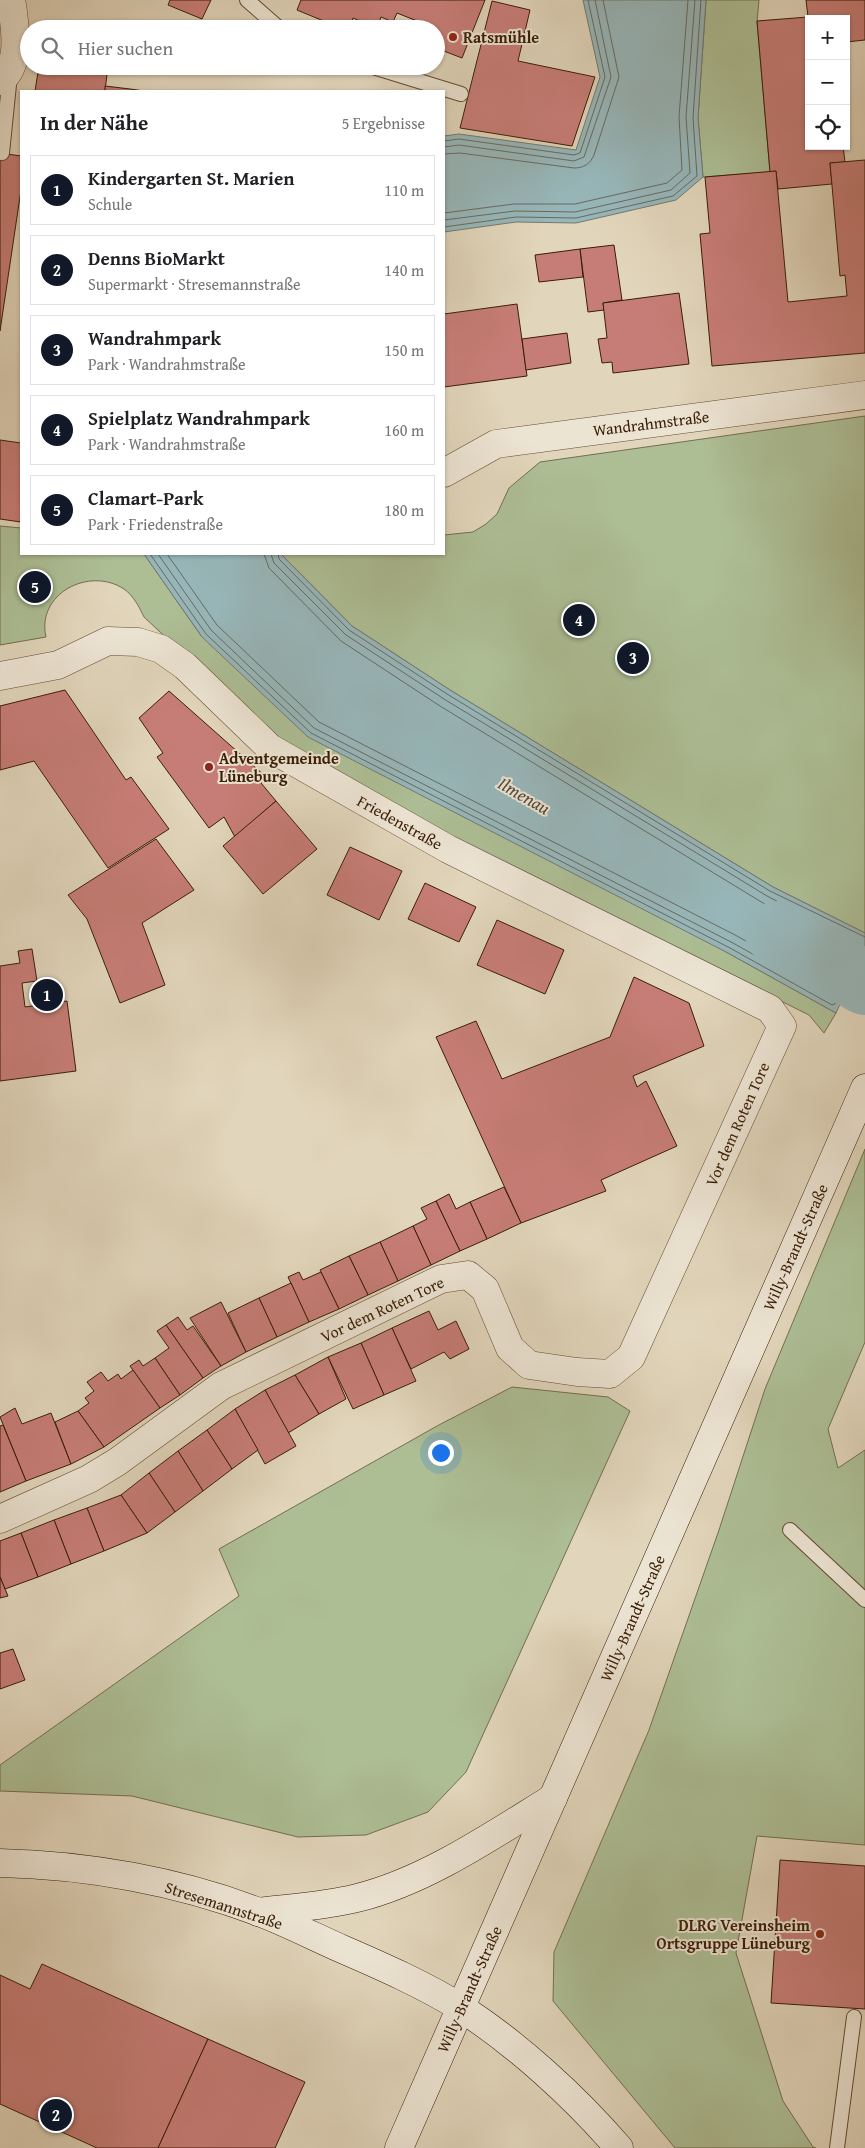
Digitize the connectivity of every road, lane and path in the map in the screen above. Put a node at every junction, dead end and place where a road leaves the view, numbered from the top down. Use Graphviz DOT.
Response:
graph roads {
  1 [pos="247,0"];
  2 [pos="8,6"];
  3 [pos="270,20"];
  4 [pos="5,74"];
  5 [pos="399,75"];
  6 [pos="461,94"];
  7 [pos="2,153"];
  8 [pos="865,395"];
  9 [pos="445,472"];
  10 [pos="0,676"];
  11 [pos="782,1026"];
  12 [pos="861,1096"];
  13 [pos="0,1519"];
  14 [pos="790,1530"];
  15 [pos="865,1600"];
  16 [pos="553,1798"];
  17 [pos="0,1863"];
  18 [pos="258,1912"];
  19 [pos="460,2008"];
  20 [pos="854,2017"];
  21 [pos="403,2138"];
  22 [pos="619,2148"];
  23 [pos="837,2148"];
  1 -- 3 [label="lane"];
  2 -- 4 [label="street"];
  4 -- 7 [label="lane"];
  5 -- 6 [label="lane"];
  8 -- 9 [label="street, Wandrahmstraße"];
  10 -- 11 [label="street, Friedenstraße"];
  11 -- 13 [label="street, Vor dem Roten Tore"];
  12 -- 16 [label="street, Willy-Brandt-Straße"];
  14 -- 15 [label="lane"];
  16 -- 18 [label="street"];
  16 -- 19 [label="street, Willy-Brandt-Straße"];
  17 -- 18 [label="street, Stresemannstraße"];
  18 -- 19 [label="street, Stresemannstraße"];
  19 -- 21 [label="street, Willy-Brandt-Straße"];
  19 -- 22 [label="street, Stresemannstraße"];
  20 -- 23 [label="lane"];
}
